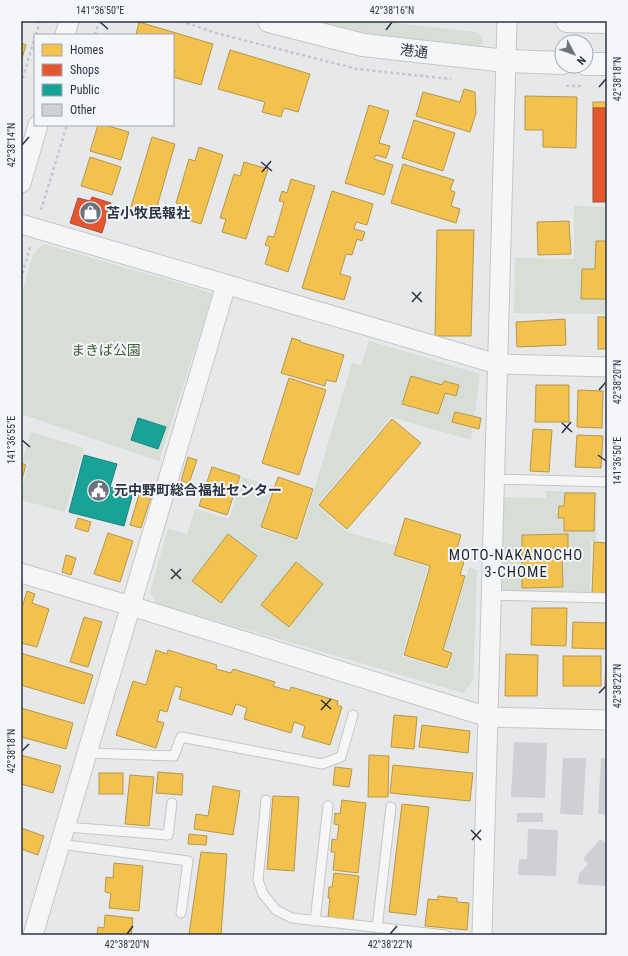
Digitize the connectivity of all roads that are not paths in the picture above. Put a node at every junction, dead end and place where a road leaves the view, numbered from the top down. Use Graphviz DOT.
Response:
graph roads {
  1 [pos="69,21"];
  2 [pos="269,21"];
  3 [pos="507,21"];
  4 [pos="567,21"];
  5 [pos="607,22"];
  6 [pos="65,34"];
  7 [pos="506,62"];
  8 [pos="554,63"];
  9 [pos="594,64"];
  10 [pos="607,64"];
  11 [pos="38,126"];
  12 [pos="21,183"];
  13 [pos="28,226"];
  14 [pos="226,285"];
  15 [pos="498,364"];
  16 [pos="607,367"];
  17 [pos="494,479"];
  18 [pos="607,482"];
  19 [pos="21,573"];
  20 [pos="491,595"];
  21 [pos="607,598"];
  22 [pos="131,606"];
  23 [pos="352,715"];
  24 [pos="488,717"];
  25 [pos="607,720"];
  26 [pos="88,753"];
  27 [pos="266,800"];
  28 [pos="172,803"];
  29 [pos="328,806"];
  30 [pos="391,808"];
  31 [pos="63,836"];
  32 [pos="181,913"];
  33 [pos="315,921"];
  34 [pos="377,928"];
  35 [pos="34,935"];
  36 [pos="446,935"];
  37 [pos="482,935"];
  1 -- 6 [label="street"];
  2 -- 7 [label="street, 港通"];
  3 -- 7 [label="street"];
  4 -- 5 [label="street"];
  7 -- 8 [label="street, 港通"];
  7 -- 15 [label="street"];
  9 -- 10 [label="street"];
  11 -- 12 [label="street"];
  13 -- 14 [label="street"];
  14 -- 15 [label="street"];
  14 -- 22 [label="street"];
  15 -- 16 [label="street"];
  15 -- 17 [label="street"];
  17 -- 18 [label="lane"];
  17 -- 20 [label="street"];
  19 -- 22 [label="street"];
  20 -- 21 [label="lane"];
  20 -- 24 [label="street"];
  22 -- 24 [label="street"];
  22 -- 26 [label="street"];
  23 -- 26 [label="lane"];
  24 -- 25 [label="street"];
  24 -- 37 [label="street"];
  26 -- 31 [label="street"];
  27 -- 33 [label="lane"];
  28 -- 31 [label="lane"];
  29 -- 33 [label="lane"];
  30 -- 34 [label="lane"];
  31 -- 32 [label="lane"];
  31 -- 35 [label="street"];
  33 -- 34 [label="lane"];
  34 -- 36 [label="lane"];
}
